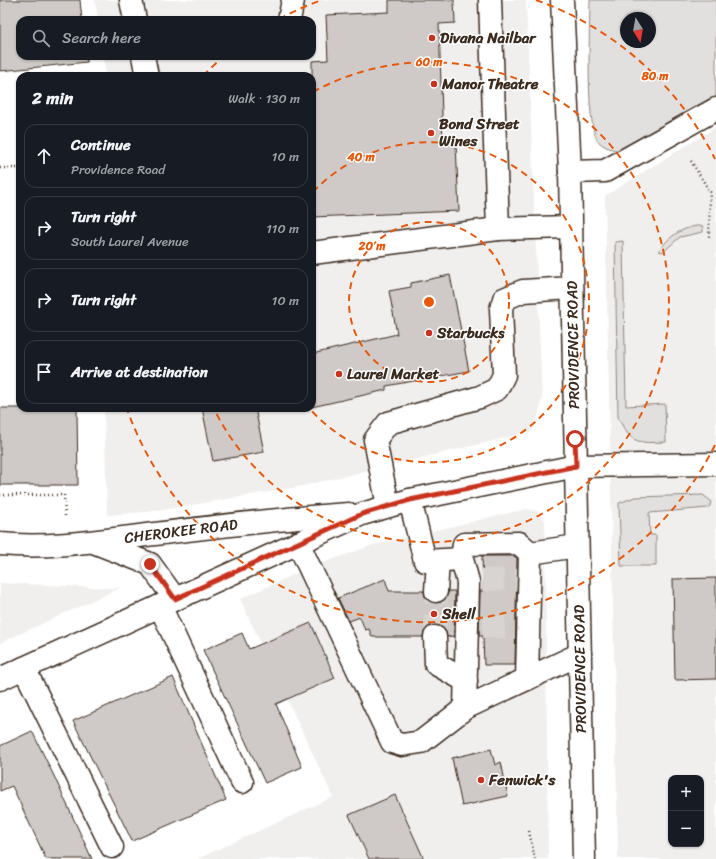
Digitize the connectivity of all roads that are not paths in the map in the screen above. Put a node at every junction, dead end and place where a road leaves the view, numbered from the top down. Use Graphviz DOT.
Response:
graph roads {
  1 [pos="131,0"];
  2 [pos="293,0"];
  3 [pos="490,0"];
  4 [pos="562,0"];
  5 [pos="134,16"];
  6 [pos="290,16"];
  7 [pos="143,60"];
  8 [pos="145,72"];
  9 [pos="716,109"];
  10 [pos="570,172"];
  11 [pos="571,227"];
  12 [pos="498,229"];
  13 [pos="316,252"];
  14 [pos="572,288"];
  15 [pos="716,464"];
  16 [pos="576,466"];
  17 [pos="410,500"];
  18 [pos="388,506"];
  19 [pos="362,514"];
  20 [pos="91,542"];
  21 [pos="298,543"];
  22 [pos="0,544"];
  23 [pos="577,546"];
  24 [pos="530,553"];
  25 [pos="462,559"];
  26 [pos="438,561"];
  27 [pos="436,591"];
  28 [pos="168,602"];
  29 [pos="435,637"];
  30 [pos="580,654"];
  31 [pos="24,668"];
  32 [pos="0,679"];
  33 [pos="527,679"];
  34 [pos="466,681"];
  35 [pos="465,708"];
  36 [pos="242,782"];
  37 [pos="112,847"];
  38 [pos="584,859"];
  1 -- 5 [label="street"];
  2 -- 6 [label="street"];
  3 -- 12 [label="street"];
  4 -- 10 [label="street, PROVIDENCE ROAD"];
  7 -- 8 [label="street"];
  9 -- 10 [label="street"];
  10 -- 11 [label="street, PROVIDENCE ROAD"];
  11 -- 12 [label="street"];
  11 -- 14 [label="street, PROVIDENCE ROAD"];
  12 -- 13 [label="street"];
  14 -- 16 [label="street, PROVIDENCE ROAD"];
  14 -- 18 [label="street"];
  15 -- 16 [label="street"];
  16 -- 17 [label="street"];
  16 -- 23 [label="street, PROVIDENCE ROAD"];
  17 -- 18 [label="street"];
  17 -- 26 [label="street"];
  18 -- 19 [label="street"];
  19 -- 20 [label="street, CHEROKEE ROAD"];
  19 -- 21 [label="street"];
  20 -- 22 [label="street, CHEROKEE ROAD"];
  20 -- 28 [label="street"];
  21 -- 28 [label="street"];
  21 -- 35 [label="street"];
  23 -- 24 [label="street"];
  23 -- 30 [label="street, PROVIDENCE ROAD"];
  24 -- 25 [label="street"];
  24 -- 33 [label="street"];
  25 -- 26 [label="street"];
  25 -- 34 [label="street"];
  26 -- 27 [label="street"];
  28 -- 31 [label="street"];
  28 -- 36 [label="street"];
  29 -- 34 [label="street"];
  30 -- 33 [label="street"];
  30 -- 38 [label="street, PROVIDENCE ROAD"];
  31 -- 32 [label="street"];
  31 -- 37 [label="street"];
  33 -- 35 [label="street"];
  34 -- 35 [label="street"];
}
